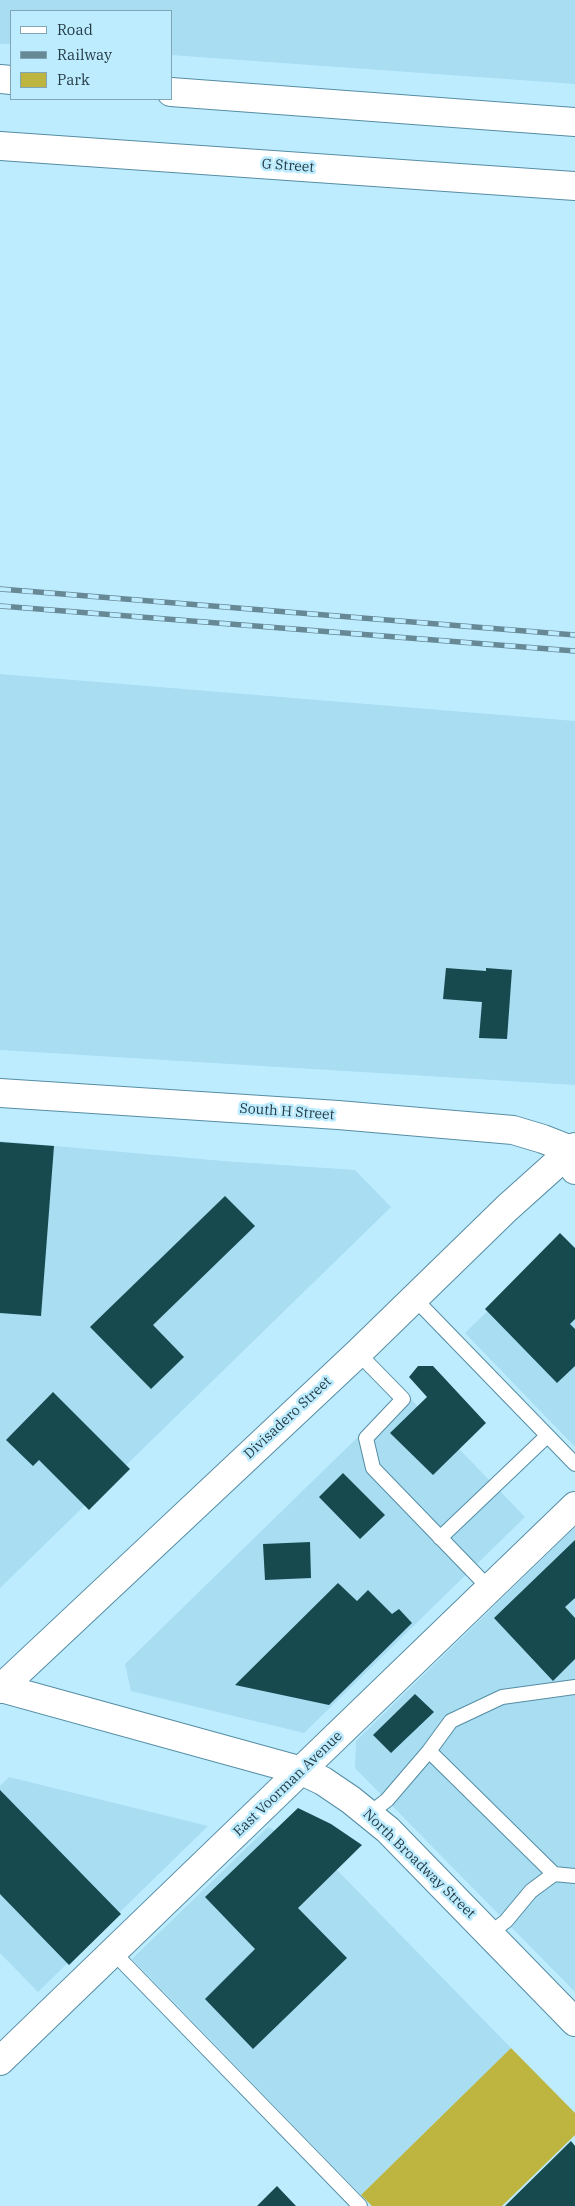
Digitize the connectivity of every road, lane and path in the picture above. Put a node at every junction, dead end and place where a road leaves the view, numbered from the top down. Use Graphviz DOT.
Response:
graph roads {
  1 [pos="172,92"];
  2 [pos="575,122"];
  3 [pos="0,146"];
  4 [pos="575,186"];
  5 [pos="0,1092"];
  6 [pos="574,1154"];
  7 [pos="414,1298"];
  8 [pos="358,1352"];
  9 [pos="547,1436"];
  10 [pos="575,1464"];
  11 [pos="575,1506"];
  12 [pos="440,1538"];
  13 [pos="490,1589"];
  14 [pos="575,1687"];
  15 [pos="0,1688"];
  16 [pos="429,1751"];
  17 [pos="302,1771"];
  18 [pos="369,1814"];
  19 [pos="554,1874"];
  20 [pos="575,1876"];
  21 [pos="489,1934"];
  22 [pos="113,1952"];
  23 [pos="575,2022"];
  24 [pos="0,2061"];
  25 [pos="360,2206"];
  1 -- 2 [label="street"];
  3 -- 4 [label="street, G Street"];
  5 -- 6 [label="street, South H Street"];
  6 -- 7 [label="street, Divisadero Street"];
  7 -- 8 [label="street, Divisadero Street"];
  7 -- 9 [label="lane"];
  8 -- 12 [label="lane"];
  8 -- 15 [label="street, Divisadero Street"];
  9 -- 10 [label="lane"];
  9 -- 12 [label="lane"];
  11 -- 13 [label="street, East Voorman Avenue"];
  12 -- 13 [label="lane"];
  13 -- 17 [label="street, East Voorman Avenue"];
  14 -- 16 [label="lane"];
  15 -- 17 [label="street, North Broadway Street"];
  16 -- 18 [label="lane"];
  16 -- 19 [label="lane"];
  17 -- 18 [label="street, North Broadway Street"];
  17 -- 22 [label="street, East Voorman Avenue"];
  18 -- 21 [label="street, North Broadway Street"];
  19 -- 20 [label="lane"];
  19 -- 21 [label="lane"];
  21 -- 23 [label="street, North Broadway Street"];
  22 -- 24 [label="street, East Voorman Avenue"];
  22 -- 25 [label="lane"];
}
